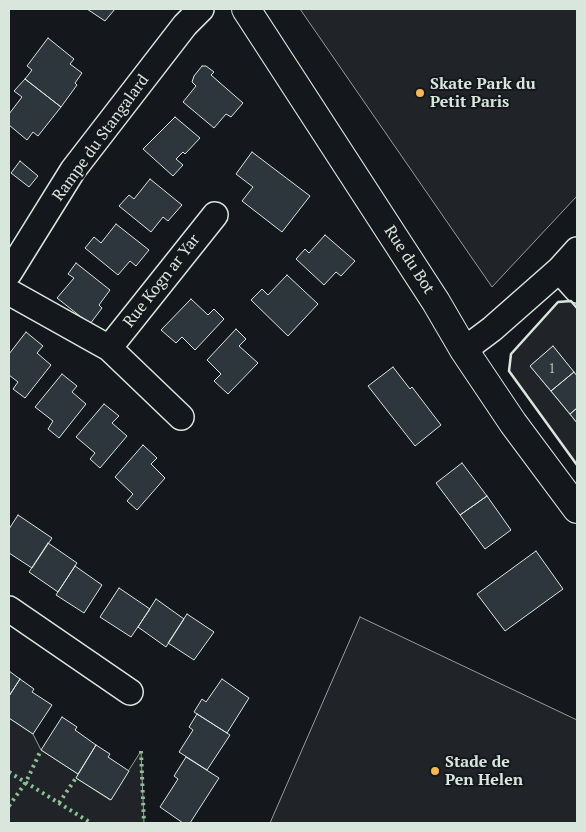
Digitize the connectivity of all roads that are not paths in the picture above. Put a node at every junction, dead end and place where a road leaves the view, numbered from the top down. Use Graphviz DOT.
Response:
graph roads {
  1 [pos="201,9"];
  2 [pos="246,9"];
  3 [pos="215,215"];
  4 [pos="577,250"];
  5 [pos="559,270"];
  6 [pos="9,273"];
  7 [pos="577,290"];
  8 [pos="9,292"];
  9 [pos="110,348"];
  10 [pos="464,350"];
  11 [pos="181,417"];
  12 [pos="577,509"];
  13 [pos="9,609"];
  14 [pos="130,692"];
  1 -- 6 [label="street, Rampe du Stangalard"];
  2 -- 10 [label="street, Rue du Bot"];
  3 -- 9 [label="street, Rue Kogn ar Yar"];
  4 -- 5 [label="street"];
  5 -- 7 [label="street"];
  5 -- 10 [label="street"];
  8 -- 9 [label="street"];
  9 -- 11 [label="street"];
  10 -- 12 [label="street, Rue du Bot"];
  13 -- 14 [label="street"];
}
